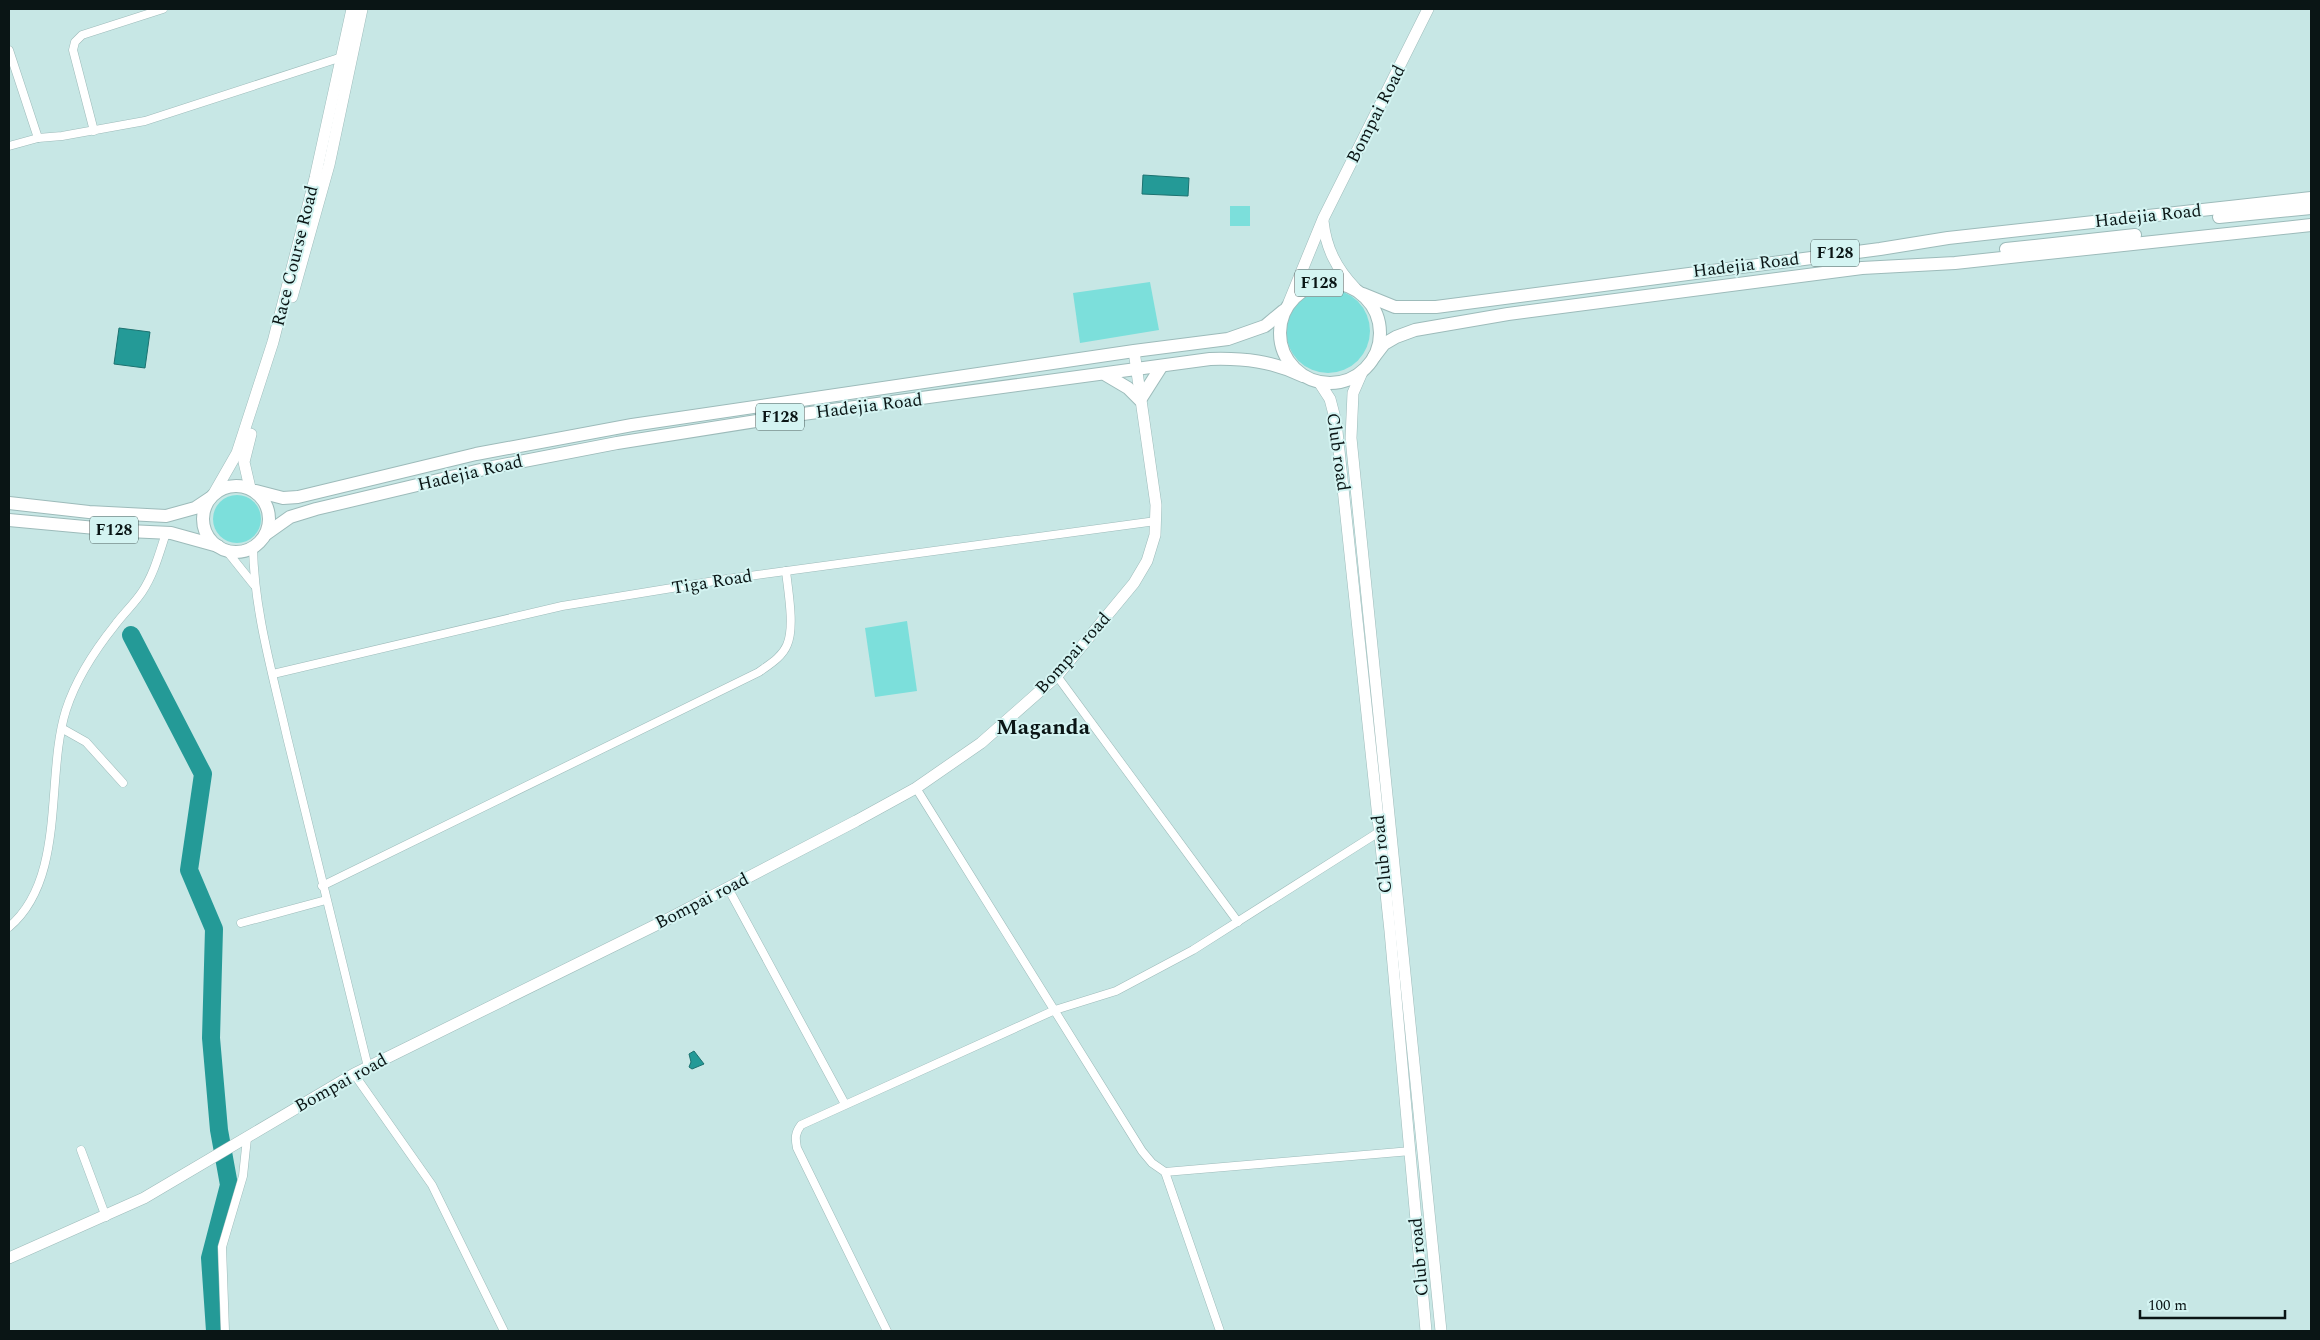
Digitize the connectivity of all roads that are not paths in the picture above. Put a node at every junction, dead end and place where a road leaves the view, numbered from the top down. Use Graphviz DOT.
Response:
graph roads {
  1 [pos="163,9"];
  2 [pos="352,9"];
  3 [pos="362,9"];
  4 [pos="1428,9"];
  5 [pos="9,50"];
  6 [pos="342,57"];
  7 [pos="94,131"];
  8 [pos="38,138"];
  9 [pos="9,146"];
  10 [pos="2311,198"];
  11 [pos="2311,208"];
  12 [pos="2311,218"];
  13 [pos="1323,219"];
  14 [pos="2311,225"];
  15 [pos="1880,249"];
  16 [pos="1930,252"];
  17 [pos="1887,267"];
  18 [pos="1359,291"];
  19 [pos="1286,307"];
  20 [pos="1134,351"];
  21 [pos="1374,357"];
  22 [pos="1161,367"];
  23 [pos="1363,370"];
  24 [pos="1135,371"];
  25 [pos="1106,374"];
  26 [pos="1303,376"];
  27 [pos="1318,382"];
  28 [pos="1140,400"];
  29 [pos="253,490"];
  30 [pos="212,496"];
  31 [pos="9,503"];
  32 [pos="9,520"];
  33 [pos="1156,521"];
  34 [pos="166,533"];
  35 [pos="266,534"];
  36 [pos="253,547"];
  37 [pos="222,548"];
  38 [pos="1364,564"];
  39 [pos="1351,565"];
  40 [pos="786,571"];
  41 [pos="254,584"];
  42 [pos="273,674"];
  43 [pos="1057,676"];
  44 [pos="62,729"];
  45 [pos="123,783"];
  46 [pos="916,788"];
  47 [pos="1379,832"];
  48 [pos="322,886"];
  49 [pos="728,888"];
  50 [pos="326,900"];
  51 [pos="1238,922"];
  52 [pos="241,923"];
  53 [pos="9,926"];
  54 [pos="1055,1010"];
  55 [pos="368,1067"];
  56 [pos="354,1074"];
  57 [pos="845,1104"];
  58 [pos="1422,1134"];
  59 [pos="1409,1136"];
  60 [pos="247,1138"];
  61 [pos="81,1150"];
  62 [pos="1411,1151"];
  63 [pos="1165,1172"];
  64 [pos="106,1216"];
  65 [pos="9,1258"];
  66 [pos="224,1331"];
  67 [pos="504,1331"];
  68 [pos="887,1331"];
  69 [pos="1220,1331"];
  70 [pos="1426,1331"];
  71 [pos="1441,1331"];
  1 -- 7 [label="street"];
  2 -- 6 [label="street, Race Course Road"];
  3 -- 29 [label="street, Race Course Road"];
  4 -- 13 [label="street, Bompai Road"];
  5 -- 8 [label="street"];
  6 -- 7 [label="street"];
  6 -- 30 [label="street, Race Course Road"];
  7 -- 8 [label="street"];
  8 -- 9 [label="street"];
  10 -- 15 [label="main road, Hadejia Road / F128"];
  11 -- 16 [label="main road"];
  12 -- 16 [label="main road"];
  13 -- 18 [label="street"];
  13 -- 19 [label="street, Bompai Road"];
  14 -- 17 [label="main road, Hadejia Road / F128"];
  15 -- 16 [label="main road"];
  15 -- 18 [label="main road, Hadejia Road / F128"];
  16 -- 17 [label="main road"];
  17 -- 21 [label="main road, Hadejia Road / F128"];
  18 -- 19 [label="main road, F128"];
  18 -- 21 [label="main road"];
  19 -- 20 [label="main road, Hadejia Road / F128"];
  19 -- 26 [label="main road"];
  20 -- 24 [label="street, Bompai road"];
  20 -- 29 [label="main road, Hadejia Road / F128"];
  21 -- 23 [label="main road, F128"];
  22 -- 24 [label="main road, Hadejia Road / F128"];
  22 -- 26 [label="main road, Hadejia Road / F128"];
  22 -- 28 [label="main road"];
  23 -- 27 [label="main road, F128"];
  23 -- 38 [label="street"];
  24 -- 25 [label="main road, Hadejia Road / F128"];
  24 -- 28 [label="street, Bompai road"];
  25 -- 28 [label="main road"];
  25 -- 35 [label="main road, Hadejia Road / F128"];
  26 -- 27 [label="main road, F128"];
  27 -- 39 [label="street, Club road"];
  28 -- 33 [label="street, Bompai road"];
  29 -- 30 [label="main road, F128"];
  29 -- 35 [label="main road"];
  30 -- 31 [label="main road, F128"];
  30 -- 37 [label="main road"];
  32 -- 34 [label="main road, F128"];
  33 -- 40 [label="street, Tiga Road"];
  33 -- 43 [label="street, Bompai road"];
  34 -- 37 [label="main road, F128"];
  34 -- 44 [label="street"];
  35 -- 36 [label="main road, F128"];
  36 -- 37 [label="main road, F128"];
  36 -- 41 [label="street"];
  37 -- 41 [label="street"];
  38 -- 39 [label="street"];
  38 -- 58 [label="street"];
  39 -- 47 [label="street, Club road"];
  40 -- 42 [label="street, Tiga Road"];
  40 -- 48 [label="street"];
  41 -- 42 [label="street"];
  42 -- 48 [label="street"];
  43 -- 46 [label="street, Bompai road"];
  43 -- 51 [label="street"];
  44 -- 45 [label="street"];
  44 -- 53 [label="street"];
  46 -- 49 [label="street, Bompai road"];
  46 -- 54 [label="street"];
  47 -- 51 [label="street"];
  47 -- 59 [label="street, Club road"];
  48 -- 50 [label="street"];
  49 -- 55 [label="street, Bompai road"];
  49 -- 57 [label="street"];
  50 -- 52 [label="street"];
  50 -- 55 [label="street"];
  51 -- 54 [label="street"];
  54 -- 57 [label="street"];
  54 -- 63 [label="street"];
  55 -- 56 [label="street, Bompai road"];
  56 -- 60 [label="street, Bompai road"];
  56 -- 67 [label="street"];
  57 -- 68 [label="street"];
  58 -- 59 [label="street"];
  58 -- 71 [label="street"];
  59 -- 62 [label="street, Club road"];
  60 -- 64 [label="street, Bompai road"];
  60 -- 66 [label="street"];
  61 -- 64 [label="street"];
  62 -- 63 [label="street"];
  62 -- 70 [label="street, Club road"];
  63 -- 69 [label="street"];
  64 -- 65 [label="street, Bompai road"];
}
